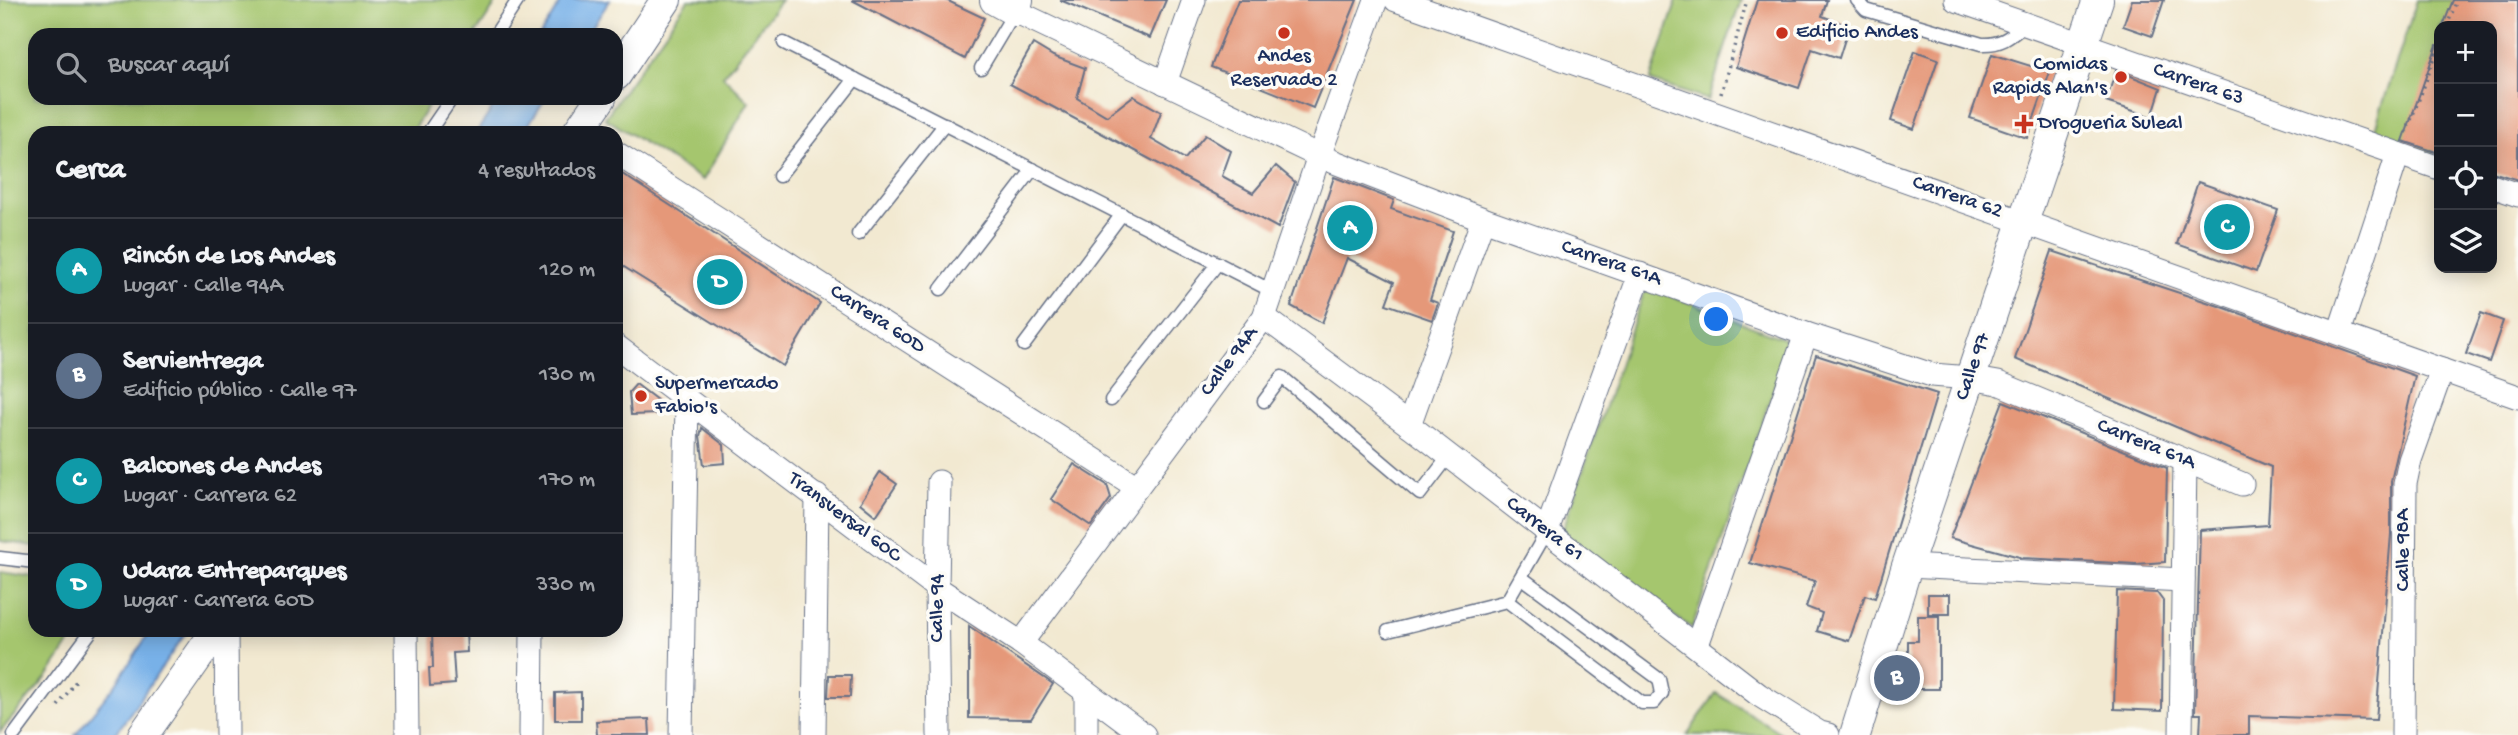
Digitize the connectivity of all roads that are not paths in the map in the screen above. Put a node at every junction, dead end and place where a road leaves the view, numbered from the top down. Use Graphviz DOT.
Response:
graph roads {
  1 [pos="518,0"];
  2 [pos="666,0"];
  3 [pos="1195,0"];
  4 [pos="1376,0"];
  5 [pos="1396,0"];
  6 [pos="1857,0"];
  7 [pos="1956,0"];
  8 [pos="2098,0"];
  9 [pos="1009,4"];
  10 [pos="2025,24"];
  11 [pos="500,28"];
  12 [pos="784,43"];
  13 [pos="2083,45"];
  14 [pos="623,64"];
  15 [pos="981,68"];
  16 [pos="855,79"];
  17 [pos="1165,83"];
  18 [pos="447,105"];
  19 [pos="597,105"];
  20 [pos="945,124"];
  21 [pos="433,126"];
  22 [pos="585,126"];
  23 [pos="2398,154"];
  24 [pos="1319,156"];
  25 [pos="623,157"];
  26 [pos="2434,166"];
  27 [pos="1033,169"];
  28 [pos="779,176"];
  29 [pos="2497,188"];
  30 [pos="2518,195"];
  31 [pos="1122,214"];
  32 [pos="1483,219"];
  33 [pos="2023,222"];
  34 [pos="858,234"];
  35 [pos="1218,263"];
  36 [pos="1640,274"];
  37 [pos="941,289"];
  38 [pos="1272,291"];
  39 [pos="1264,317"];
  40 [pos="2339,333"];
  41 [pos="1806,334"];
  42 [pos="1024,345"];
  43 [pos="623,351"];
  44 [pos="2442,370"];
  45 [pos="1970,378"];
  46 [pos="2518,397"];
  47 [pos="1111,400"];
  48 [pos="687,401"];
  49 [pos="1264,401"];
  50 [pos="1409,425"];
  51 [pos="1449,456"];
  52 [pos="2185,461"];
  53 [pos="939,482"];
  54 [pos="2242,484"];
  55 [pos="1137,487"];
  56 [pos="817,496"];
  57 [pos="1546,533"];
  58 [pos="0,558"];
  59 [pos="28,561"];
  60 [pos="1907,566"];
  61 [pos="1521,577"];
  62 [pos="2183,580"];
  63 [pos="937,588"];
  64 [pos="1507,601"];
  65 [pos="1388,631"];
  66 [pos="87,637"];
  67 [pos="212,637"];
  68 [pos="226,637"];
  69 [pos="406,637"];
  70 [pos="532,637"];
  71 [pos="1021,643"];
  72 [pos="1697,645"];
  73 [pos="1086,692"];
  74 [pos="14,735"];
  75 [pos="143,735"];
  76 [pos="227,735"];
  77 [pos="407,735"];
  78 [pos="531,735"];
  79 [pos="681,735"];
  80 [pos="814,735"];
  81 [pos="939,735"];
  82 [pos="1086,735"];
  83 [pos="1143,735"];
  84 [pos="1828,735"];
  85 [pos="1854,735"];
  86 [pos="2180,735"];
  87 [pos="2403,735"];
  1 -- 11 [label="lane"];
  2 -- 14 [label="street"];
  3 -- 17 [label="street"];
  4 -- 24 [label="street, Calle 94A"];
  5 -- 33 [label="street, Carrera 62"];
  6 -- 10 [label="lane"];
  7 -- 10 [label="street, Carrera 63"];
  8 -- 13 [label="street, Calle 97"];
  9 -- 15 [label="lane"];
  9 -- 17 [label="street, Carrera 61A"];
  10 -- 13 [label="street, Carrera 63"];
  12 -- 16 [label="lane"];
  13 -- 23 [label="street, Carrera 63"];
  13 -- 33 [label="street, Calle 97"];
  16 -- 20 [label="lane"];
  16 -- 28 [label="lane"];
  17 -- 24 [label="street, Carrera 61A"];
  18 -- 21 [label="lane"];
  19 -- 22 [label="street"];
  20 -- 27 [label="lane"];
  20 -- 34 [label="lane"];
  23 -- 26 [label="street, Carrera 63"];
  23 -- 40 [label="street"];
  24 -- 32 [label="street, Carrera 61A"];
  24 -- 38 [label="street, Calle 94A"];
  25 -- 55 [label="street, Carrera 60D"];
  27 -- 31 [label="lane"];
  27 -- 37 [label="lane"];
  29 -- 30 [label="street"];
  31 -- 35 [label="lane"];
  31 -- 42 [label="lane"];
  32 -- 36 [label="street, Carrera 61A"];
  32 -- 50 [label="street"];
  33 -- 40 [label="street, Carrera 62"];
  33 -- 45 [label="street, Calle 97"];
  35 -- 38 [label="lane"];
  35 -- 47 [label="lane"];
  36 -- 41 [label="street, Carrera 61A"];
  36 -- 57 [label="street"];
  38 -- 39 [label="street, Calle 94A"];
  39 -- 50 [label="street, Carrera 61"];
  39 -- 55 [label="street, Calle 94A"];
  40 -- 44 [label="street, Carrera 62"];
  41 -- 45 [label="street, Carrera 61A"];
  41 -- 72 [label="street"];
  43 -- 48 [label="street, Transversal 60C"];
  44 -- 46 [label="street, Carrera 62"];
  44 -- 87 [label="street, Calle 98A"];
  45 -- 52 [label="street, Carrera 61A"];
  45 -- 60 [label="street, Calle 97"];
  48 -- 56 [label="street, Transversal 60C"];
  48 -- 79 [label="street"];
  49 -- 51 [label="lane"];
  50 -- 51 [label="street, Carrera 61"];
  51 -- 57 [label="street, Carrera 61"];
  52 -- 54 [label="street, Carrera 61A"];
  52 -- 62 [label="street"];
  53 -- 63 [label="street, Calle 94"];
  55 -- 71 [label="street, Calle 94A"];
  56 -- 63 [label="street, Transversal 60C"];
  56 -- 80 [label="street"];
  57 -- 61 [label="lane"];
  57 -- 72 [label="street, Carrera 61"];
  58 -- 59 [label="lane"];
  60 -- 62 [label="street"];
  60 -- 85 [label="street, Calle 97"];
  61 -- 64 [label="lane"];
  61 -- 64 [label="lane"];
  62 -- 86 [label="street"];
  63 -- 71 [label="street, Transversal 60C"];
  63 -- 81 [label="street, Calle 94"];
  64 -- 65 [label="lane"];
  66 -- 74 [label="lane"];
  67 -- 75 [label="street"];
  68 -- 76 [label="street"];
  69 -- 77 [label="street"];
  70 -- 78 [label="street"];
  71 -- 73 [label="street, Transversal 60C"];
  72 -- 84 [label="street, Carrera 61"];
  73 -- 82 [label="street"];
  73 -- 83 [label="street, Transversal 60C"];
}
